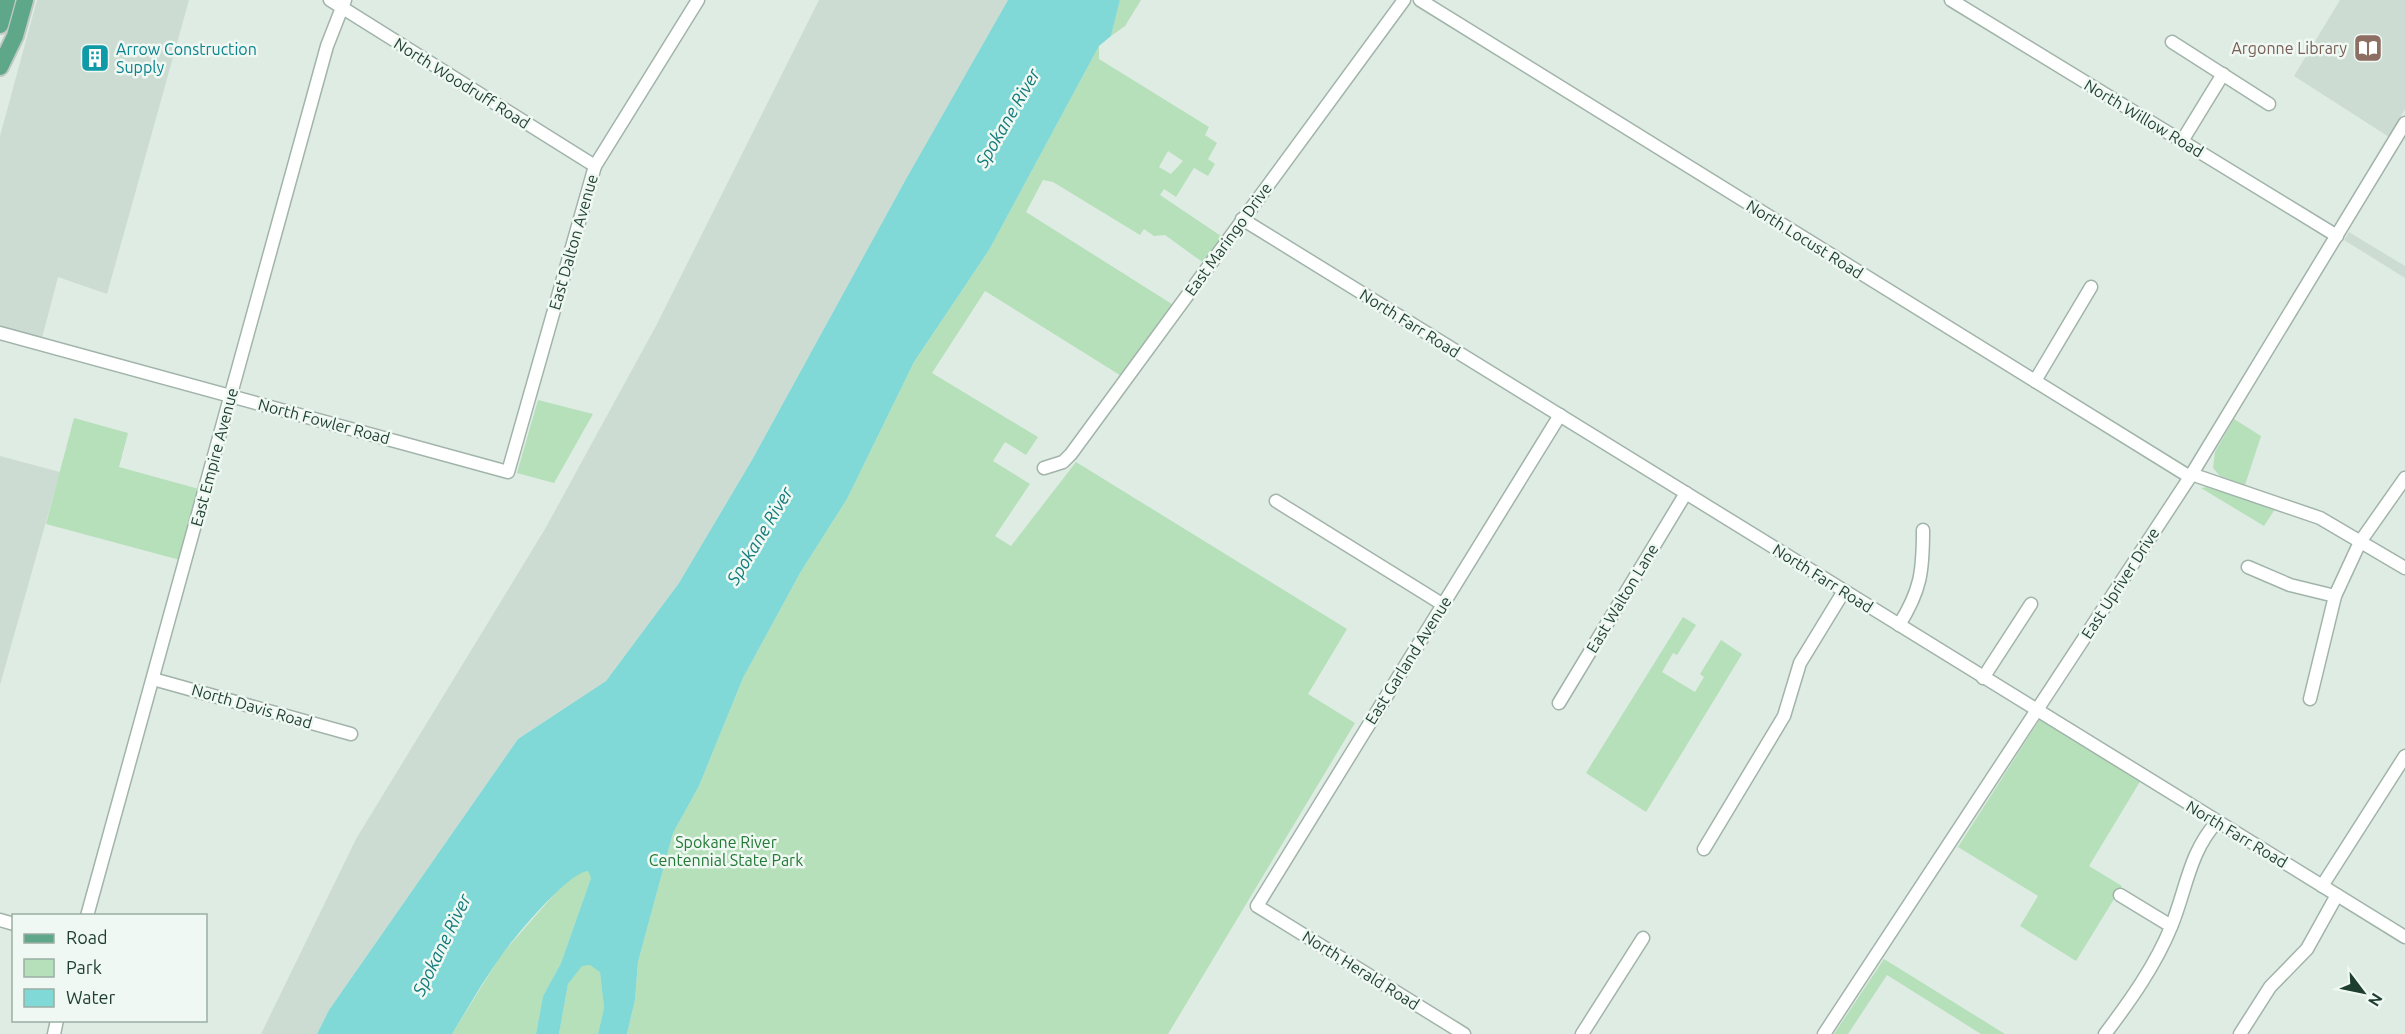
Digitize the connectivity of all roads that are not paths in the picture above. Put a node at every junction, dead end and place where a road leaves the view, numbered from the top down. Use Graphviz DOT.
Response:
graph roads {
  1 [pos="7,0"];
  2 [pos="25,0"];
  3 [pos="330,0"];
  4 [pos="698,0"];
  5 [pos="1404,0"];
  6 [pos="1420,0"];
  7 [pos="1951,0"];
  8 [pos="343,4"];
  9 [pos="0,25"];
  10 [pos="2172,42"];
  11 [pos="0,67"];
  12 [pos="2223,74"];
  13 [pos="2269,104"];
  14 [pos="2405,123"];
  15 [pos="2182,141"];
  16 [pos="595,166"];
  17 [pos="1242,219"];
  18 [pos="2337,236"];
  19 [pos="2091,288"];
  20 [pos="0,333"];
  21 [pos="2035,381"];
  22 [pos="231,396"];
  23 [pos="1560,415"];
  24 [pos="1044,468"];
  25 [pos="508,472"];
  26 [pos="2190,476"];
  27 [pos="2405,478"];
  28 [pos="1686,493"];
  29 [pos="1276,501"];
  30 [pos="1923,530"];
  31 [pos="2360,542"];
  32 [pos="2248,567"];
  33 [pos="2405,568"];
  34 [pos="1844,591"];
  35 [pos="2335,596"];
  36 [pos="1442,604"];
  37 [pos="2031,604"];
  38 [pos="1899,625"];
  39 [pos="1983,678"];
  40 [pos="153,679"];
  41 [pos="2310,699"];
  42 [pos="1559,703"];
  43 [pos="2036,711"];
  44 [pos="351,734"];
  45 [pos="2405,756"];
  46 [pos="2217,822"];
  47 [pos="1704,849"];
  48 [pos="2322,886"];
  49 [pos="2120,895"];
  50 [pos="2337,895"];
  51 [pos="1257,906"];
  52 [pos="87,914"];
  53 [pos="2171,926"];
  54 [pos="2405,937"];
  55 [pos="1643,938"];
  56 [pos="1445,1029"];
  57 [pos="1464,1034"];
  58 [pos="1582,1034"];
  59 [pos="1824,1034"];
  60 [pos="2105,1034"];
  61 [pos="2240,1034"];
  1 -- 9 [label="main road"];
  2 -- 11 [label="main road"];
  3 -- 8 [label="street, North Woodruff Road"];
  4 -- 16 [label="street, East Dalton Avenue"];
  5 -- 17 [label="street, East Maringo Drive"];
  6 -- 21 [label="street, North Locust Road"];
  7 -- 15 [label="street, North Willow Road"];
  8 -- 16 [label="street, North Woodruff Road"];
  8 -- 22 [label="street, East Empire Avenue"];
  10 -- 12 [label="street"];
  12 -- 13 [label="street"];
  12 -- 15 [label="street"];
  14 -- 18 [label="street, East Upriver Drive"];
  15 -- 18 [label="street, North Willow Road"];
  16 -- 25 [label="street, East Dalton Avenue"];
  17 -- 23 [label="street, North Farr Road"];
  17 -- 24 [label="street, East Maringo Drive"];
  18 -- 26 [label="street, East Upriver Drive"];
  19 -- 21 [label="street"];
  20 -- 22 [label="street, North Fowler Road"];
  21 -- 26 [label="street, North Locust Road"];
  22 -- 25 [label="street, North Fowler Road"];
  22 -- 40 [label="street, East Empire Avenue"];
  23 -- 28 [label="street, North Farr Road"];
  23 -- 36 [label="street, East Garland Avenue"];
  26 -- 31 [label="street, North Locust Road"];
  26 -- 43 [label="street, East Upriver Drive"];
  27 -- 31 [label="street"];
  28 -- 34 [label="street, North Farr Road"];
  28 -- 42 [label="street, East Walton Lane"];
  29 -- 36 [label="street"];
  30 -- 38 [label="street"];
  31 -- 33 [label="street, North Locust Road"];
  31 -- 35 [label="street"];
  32 -- 35 [label="street"];
  34 -- 38 [label="street, North Farr Road"];
  34 -- 47 [label="street"];
  35 -- 41 [label="street"];
  36 -- 51 [label="street, East Garland Avenue"];
  37 -- 39 [label="street"];
  38 -- 39 [label="street, North Farr Road"];
  39 -- 43 [label="street, North Farr Road"];
  40 -- 44 [label="street, North Davis Road"];
  40 -- 52 [label="street, East Empire Avenue"];
  43 -- 46 [label="street, North Farr Road"];
  43 -- 59 [label="street, East Upriver Drive"];
  45 -- 48 [label="street"];
  46 -- 48 [label="street, North Farr Road"];
  46 -- 53 [label="street"];
  48 -- 50 [label="street, North Farr Road"];
  49 -- 53 [label="street"];
  50 -- 54 [label="street, North Farr Road"];
  50 -- 61 [label="street"];
  51 -- 56 [label="street, North Herald Road"];
  53 -- 60 [label="street"];
  55 -- 58 [label="street"];
  56 -- 57 [label="street, North Herald Road"];
}
